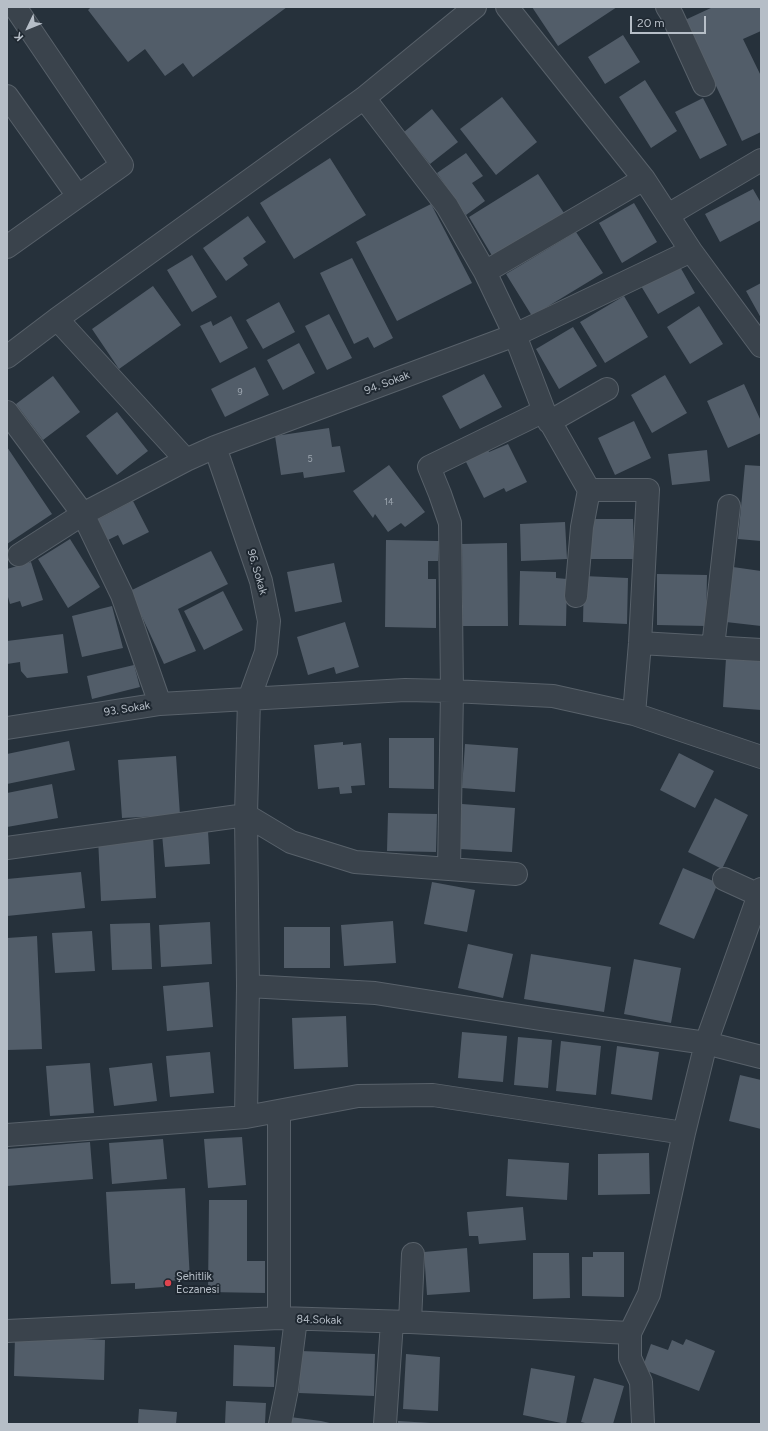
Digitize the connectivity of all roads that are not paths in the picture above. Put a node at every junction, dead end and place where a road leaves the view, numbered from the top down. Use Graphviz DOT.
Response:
graph roads {
  1 [pos="15,7"];
  2 [pos="507,7"];
  3 [pos="472,8"];
  4 [pos="676,10"];
  5 [pos="704,85"];
  6 [pos="7,96"];
  7 [pos="364,98"];
  8 [pos="761,160"];
  9 [pos="644,179"];
  10 [pos="78,196"];
  11 [pos="668,215"];
  12 [pos="7,247"];
  13 [pos="692,251"];
  14 [pos="485,272"];
  15 [pos="57,319"];
  16 [pos="514,335"];
  17 [pos="761,346"];
  18 [pos="7,357"];
  19 [pos="607,389"];
  20 [pos="7,412"];
  21 [pos="546,416"];
  22 [pos="215,447"];
  23 [pos="186,460"];
  24 [pos="589,490"];
  25 [pos="729,506"];
  26 [pos="83,514"];
  27 [pos="19,555"];
  28 [pos="576,596"];
  29 [pos="640,643"];
  30 [pos="713,647"];
  31 [pos="761,650"];
  32 [pos="452,690"];
  33 [pos="249,699"];
  34 [pos="160,704"];
  35 [pos="634,714"];
  36 [pos="7,728"];
  37 [pos="761,757"];
  38 [pos="246,815"];
  39 [pos="7,848"];
  40 [pos="449,869"];
  41 [pos="516,874"];
  42 [pos="724,879"];
  43 [pos="760,892"];
  44 [pos="248,986"];
  45 [pos="706,1043"];
  46 [pos="761,1056"];
  47 [pos="279,1112"];
  48 [pos="246,1117"];
  49 [pos="684,1133"];
  50 [pos="7,1135"];
  51 [pos="413,1254"];
  52 [pos="287,1319"];
  53 [pos="401,1322"];
  54 [pos="7,1331"];
  55 [pos="630,1333"];
  56 [pos="280,1424"];
  57 [pos="385,1424"];
  58 [pos="643,1424"];
  1 -- 10 [label="street"];
  2 -- 9 [label="street"];
  3 -- 7 [label="street"];
  4 -- 5 [label="street"];
  6 -- 10 [label="street"];
  7 -- 14 [label="street"];
  7 -- 15 [label="street"];
  8 -- 11 [label="street"];
  9 -- 11 [label="street"];
  9 -- 14 [label="street"];
  10 -- 12 [label="street"];
  11 -- 13 [label="street"];
  13 -- 16 [label="street, 94. Sokak"];
  13 -- 17 [label="street"];
  14 -- 16 [label="street"];
  15 -- 18 [label="street"];
  15 -- 23 [label="street"];
  16 -- 21 [label="street"];
  16 -- 22 [label="street, 94. Sokak"];
  19 -- 21 [label="street"];
  20 -- 26 [label="street"];
  21 -- 24 [label="street"];
  21 -- 32 [label="street"];
  22 -- 23 [label="street, 94. Sokak"];
  22 -- 33 [label="street, 96. Sokak"];
  23 -- 26 [label="street, 94. Sokak"];
  24 -- 28 [label="street"];
  24 -- 29 [label="street"];
  25 -- 30 [label="street"];
  26 -- 27 [label="street, 94. Sokak"];
  26 -- 34 [label="street"];
  29 -- 30 [label="street"];
  29 -- 35 [label="street"];
  30 -- 31 [label="street"];
  32 -- 33 [label="street, 93. Sokak"];
  32 -- 35 [label="street, 93. Sokak"];
  32 -- 40 [label="street"];
  33 -- 34 [label="street, 93. Sokak"];
  33 -- 38 [label="street, 96. Sokak"];
  34 -- 36 [label="street, 93. Sokak"];
  35 -- 37 [label="street, 93. Sokak"];
  38 -- 39 [label="street"];
  38 -- 40 [label="street"];
  38 -- 44 [label="street, 96. Sokak"];
  40 -- 41 [label="street"];
  42 -- 43 [label="street"];
  43 -- 45 [label="street"];
  44 -- 45 [label="street"];
  44 -- 48 [label="street, 96. Sokak"];
  45 -- 46 [label="street"];
  45 -- 49 [label="street"];
  47 -- 48 [label="street"];
  47 -- 49 [label="street"];
  47 -- 52 [label="street"];
  48 -- 50 [label="street"];
  49 -- 55 [label="street"];
  51 -- 53 [label="street"];
  52 -- 53 [label="street, 84.Sokak"];
  52 -- 54 [label="street, 84.Sokak"];
  52 -- 56 [label="street"];
  53 -- 55 [label="street, 84.Sokak"];
  53 -- 57 [label="street"];
  55 -- 58 [label="street"];
}
